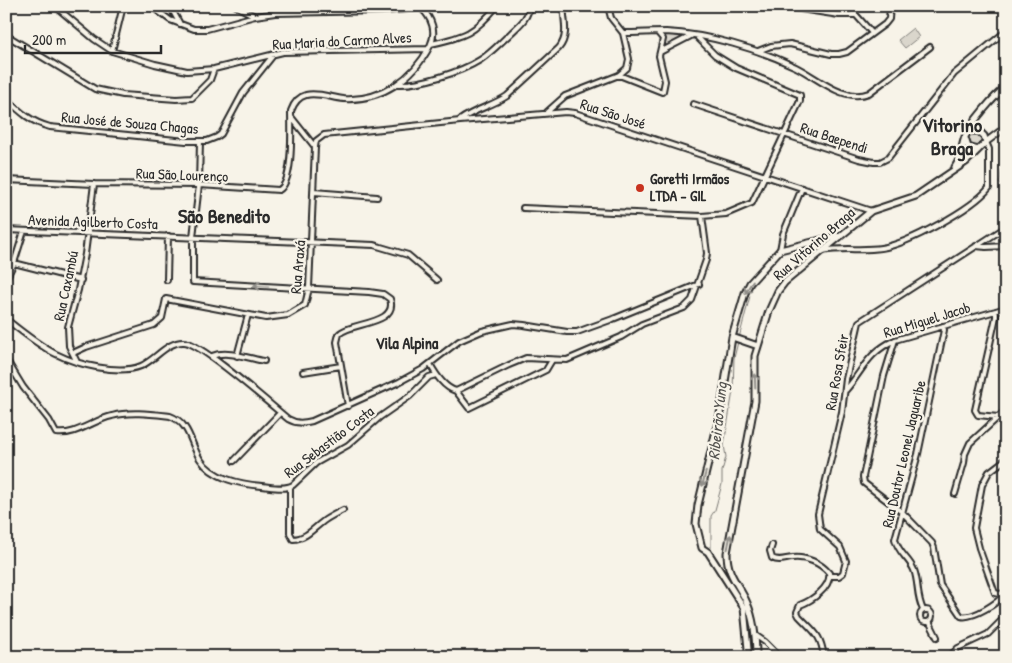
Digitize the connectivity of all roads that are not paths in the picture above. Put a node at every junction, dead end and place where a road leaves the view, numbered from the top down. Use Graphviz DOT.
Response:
graph roads {
  1 [pos="55,6"];
  2 [pos="123,6"];
  3 [pos="151,6"];
  4 [pos="170,6"];
  5 [pos="236,6"];
  6 [pos="407,6"];
  7 [pos="498,6"];
  8 [pos="528,6"];
  9 [pos="563,6"];
  10 [pos="608,6"];
  11 [pos="781,6"];
  12 [pos="848,6"];
  13 [pos="890,6"];
  14 [pos="423,7"];
  15 [pos="364,9"];
  16 [pos="412,9"];
  17 [pos="854,15"];
  18 [pos="255,16"];
  19 [pos="180,24"];
  20 [pos="1006,30"];
  21 [pos="658,32"];
  22 [pos="624,33"];
  23 [pos="872,33"];
  24 [pos="6,34"];
  25 [pos="692,36"];
  26 [pos="698,38"];
  27 [pos="431,44"];
  28 [pos="930,47"];
  29 [pos="428,49"];
  30 [pos="112,51"];
  31 [pos="758,51"];
  32 [pos="660,52"];
  33 [pos="275,53"];
  34 [pos="214,69"];
  35 [pos="619,75"];
  36 [pos="398,84"];
  37 [pos="1006,87"];
  38 [pos="6,98"];
  39 [pos="693,104"];
  40 [pos="547,112"];
  41 [pos="291,117"];
  42 [pos="460,120"];
  43 [pos="1006,127"];
  44 [pos="968,131"];
  45 [pos="785,134"];
  46 [pos="965,138"];
  47 [pos="200,141"];
  48 [pos="986,142"];
  49 [pos="315,147"];
  50 [pos="978,150"];
  51 [pos="952,171"];
  52 [pos="766,176"];
  53 [pos="6,180"];
  54 [pos="94,184"];
  55 [pos="199,185"];
  56 [pos="802,188"];
  57 [pos="314,192"];
  58 [pos="377,197"];
  59 [pos="523,208"];
  60 [pos="870,211"];
  61 [pos="702,216"];
  62 [pos="1006,227"];
  63 [pos="6,230"];
  64 [pos="24,230"];
  65 [pos="88,232"];
  66 [pos="840,235"];
  67 [pos="168,236"];
  68 [pos="193,237"];
  69 [pos="782,239"];
  70 [pos="822,239"];
  71 [pos="834,240"];
  72 [pos="311,242"];
  73 [pos="790,246"];
  74 [pos="976,246"];
  75 [pos="1006,246"];
  76 [pos="826,247"];
  77 [pos="780,250"];
  78 [pos="834,250"];
  79 [pos="821,252"];
  80 [pos="14,263"];
  81 [pos="6,279"];
  82 [pos="81,280"];
  83 [pos="168,280"];
  84 [pos="437,280"];
  85 [pos="698,284"];
  86 [pos="309,288"];
  87 [pos="1006,308"];
  88 [pos="996,311"];
  89 [pos="248,315"];
  90 [pos="6,319"];
  91 [pos="943,326"];
  92 [pos="734,338"];
  93 [pos="895,340"];
  94 [pos="758,346"];
  95 [pos="73,353"];
  96 [pos="212,356"];
  97 [pos="237,356"];
  98 [pos="6,359"];
  99 [pos="552,360"];
  100 [pos="264,361"];
  101 [pos="77,362"];
  102 [pos="430,364"];
  103 [pos="342,366"];
  104 [pos="423,369"];
  105 [pos="303,372"];
  106 [pos="436,375"];
  107 [pos="429,377"];
  108 [pos="846,390"];
  109 [pos="456,391"];
  110 [pos="348,406"];
  111 [pos="1006,410"];
  112 [pos="280,413"];
  113 [pos="998,417"];
  114 [pos="1006,459"];
  115 [pos="234,461"];
  116 [pos="290,487"];
  117 [pos="955,494"];
  118 [pos="343,510"];
  119 [pos="903,513"];
  120 [pos="772,545"];
  121 [pos="830,576"];
  122 [pos="1006,593"];
  123 [pos="923,610"];
  124 [pos="1006,616"];
  125 [pos="929,621"];
  126 [pos="755,636"];
  127 [pos="936,637"];
  128 [pos="747,657"];
  129 [pos="756,657"];
  130 [pos="780,657"];
  131 [pos="824,657"];
  132 [pos="949,657"];
  1 -- 30 [label="street, Rua Maria do Carmo Alves"];
  2 -- 30 [label="street"];
  3 -- 19 [label="street"];
  4 -- 19 [label="street"];
  5 -- 18 [label="street"];
  6 -- 16 [label="street"];
  7 -- 27 [label="street"];
  8 -- 36 [label="street"];
  9 -- 42 [label="street"];
  10 -- 22 [label="street"];
  11 -- 17 [label="street"];
  12 -- 17 [label="street"];
  13 -- 23 [label="street"];
  14 -- 16 [label="street"];
  14 -- 27 [label="street"];
  15 -- 16 [label="street"];
  15 -- 18 [label="street"];
  17 -- 23 [label="street"];
  18 -- 19 [label="street"];
  20 -- 45 [label="street, Rua Baependi"];
  21 -- 22 [label="street"];
  21 -- 25 [label="street"];
  21 -- 32 [label="street"];
  22 -- 35 [label="street"];
  23 -- 31 [label="street"];
  24 -- 34 [label="street"];
  25 -- 26 [label="street"];
  25 -- 32 [label="street"];
  26 -- 31 [label="street"];
  26 -- 45 [label="street"];
  27 -- 29 [label="street"];
  28 -- 31 [label="street"];
  29 -- 33 [label="street, Rua Maria do Carmo Alves"];
  29 -- 36 [label="street"];
  30 -- 34 [label="street, Rua Maria do Carmo Alves"];
  32 -- 35 [label="street"];
  33 -- 34 [label="street, Rua Maria do Carmo Alves"];
  33 -- 47 [label="street, Rua José de Souza Chagas"];
  35 -- 40 [label="street"];
  36 -- 41 [label="street"];
  37 -- 44 [label="main road"];
  38 -- 47 [label="street, Rua José de Souza Chagas"];
  39 -- 45 [label="street, Rua Baependi"];
  40 -- 42 [label="street, Rua São José"];
  40 -- 52 [label="street, Rua São José"];
  41 -- 49 [label="street"];
  41 -- 55 [label="street, Rua São Lourenço"];
  42 -- 49 [label="street, Rua São José"];
  43 -- 48 [label="main road, Rua Vitorino Braga"];
  44 -- 46 [label="main road"];
  44 -- 48 [label="main road"];
  45 -- 52 [label="street"];
  46 -- 50 [label="main road"];
  46 -- 51 [label="main road"];
  47 -- 55 [label="street"];
  48 -- 50 [label="main road, Rua Vitorino Braga"];
  48 -- 78 [label="street"];
  49 -- 57 [label="street, Rua Araxá"];
  50 -- 51 [label="main road, Rua Vitorino Braga"];
  51 -- 60 [label="main road, Rua Vitorino Braga"];
  52 -- 56 [label="street, Rua São José"];
  52 -- 61 [label="street"];
  53 -- 54 [label="street, Rua São Lourenço"];
  54 -- 55 [label="street, Rua São Lourenço"];
  54 -- 65 [label="street, Rua Caxambú"];
  55 -- 68 [label="street"];
  56 -- 60 [label="street, Rua São José"];
  56 -- 69 [label="street"];
  57 -- 58 [label="street"];
  57 -- 72 [label="street, Rua Araxá"];
  59 -- 61 [label="street"];
  60 -- 66 [label="main road, Rua Vitorino Braga"];
  61 -- 85 [label="street"];
  62 -- 74 [label="street, Rua Rosa Sfeir"];
  63 -- 64 [label="street, Avenida Agilberto Costa"];
  64 -- 65 [label="street, Avenida Agilberto Costa"];
  64 -- 80 [label="street"];
  65 -- 67 [label="street, Avenida Agilberto Costa"];
  65 -- 82 [label="street, Rua Caxambú"];
  66 -- 70 [label="main road"];
  66 -- 71 [label="main road, Rua Vitorino Braga"];
  67 -- 68 [label="street, Avenida Agilberto Costa"];
  67 -- 83 [label="street"];
  68 -- 72 [label="street, Avenida Agilberto Costa"];
  86 -- 68 [label="street, one-way"];
  69 -- 73 [label="street"];
  69 -- 77 [label="street"];
  70 -- 73 [label="main road"];
  70 -- 76 [label="main road"];
  71 -- 76 [label="main road, Rua Vitorino Braga"];
  71 -- 78 [label="main road"];
  72 -- 84 [label="street, Avenida Agilberto Costa"];
  72 -- 86 [label="street, Rua Araxá"];
  73 -- 77 [label="main road"];
  74 -- 75 [label="street"];
  74 -- 108 [label="street, Rua Rosa Sfeir"];
  76 -- 78 [label="street"];
  76 -- 79 [label="main road, Rua Vitorino Braga"];
  77 -- 92 [label="main road, one-way"];
  78 -- 79 [label="street"];
  79 -- 94 [label="main road, Rua Vitorino Braga"];
  80 -- 81 [label="street"];
  80 -- 82 [label="street"];
  82 -- 95 [label="street, Rua Caxambú"];
  85 -- 99 [label="street"];
  85 -- 102 [label="street"];
  86 -- 89 [label="street, Rua Araxá"];
  86 -- 103 [label="street"];
  87 -- 88 [label="street, Rua Miguel Jacob"];
  88 -- 91 [label="street, Rua Miguel Jacob"];
  88 -- 113 [label="street"];
  89 -- 95 [label="street, Rua Araxá"];
  89 -- 97 [label="street"];
  90 -- 101 [label="street"];
  91 -- 93 [label="street, Rua Miguel Jacob"];
  91 -- 119 [label="street, Rua Doutor Leonel Jaguaribe"];
  92 -- 94 [label="main road"];
  92 -- 128 [label="main road, one-way"];
  93 -- 108 [label="street, Rua Miguel Jacob"];
  93 -- 119 [label="street"];
  126 -- 94 [label="main road, Rua Vitorino Braga, one-way"];
  95 -- 101 [label="street, Rua Caxambú"];
  96 -- 97 [label="street"];
  96 -- 101 [label="street"];
  96 -- 112 [label="street"];
  97 -- 100 [label="street"];
  98 -- 116 [label="street, Rua Sebastião Costa"];
  99 -- 109 [label="street"];
  99 -- 109 [label="street"];
  102 -- 104 [label="street"];
  102 -- 106 [label="street"];
  103 -- 105 [label="street"];
  103 -- 110 [label="street"];
  104 -- 107 [label="street"];
  104 -- 110 [label="street"];
  106 -- 107 [label="street, Rua Sebastião Costa"];
  106 -- 109 [label="street"];
  107 -- 116 [label="street, Rua Sebastião Costa"];
  108 -- 121 [label="street, Rua Rosa Sfeir"];
  110 -- 112 [label="street"];
  111 -- 113 [label="street"];
  112 -- 115 [label="street"];
  113 -- 117 [label="street"];
  114 -- 122 [label="street"];
  116 -- 118 [label="street"];
  119 -- 122 [label="street"];
  119 -- 123 [label="street, Rua Doutor Leonel Jaguaribe"];
  120 -- 121 [label="street"];
  121 -- 131 [label="street"];
  123 -- 125 [label="street, Rua Doutor Leonel Jaguaribe"];
  123 -- 125 [label="street, Rua Doutor Leonel Jaguaribe"];
  124 -- 132 [label="street"];
  125 -- 127 [label="street"];
  126 -- 129 [label="main road, Rua Vitorino Braga"];
  126 -- 130 [label="street"];
}
